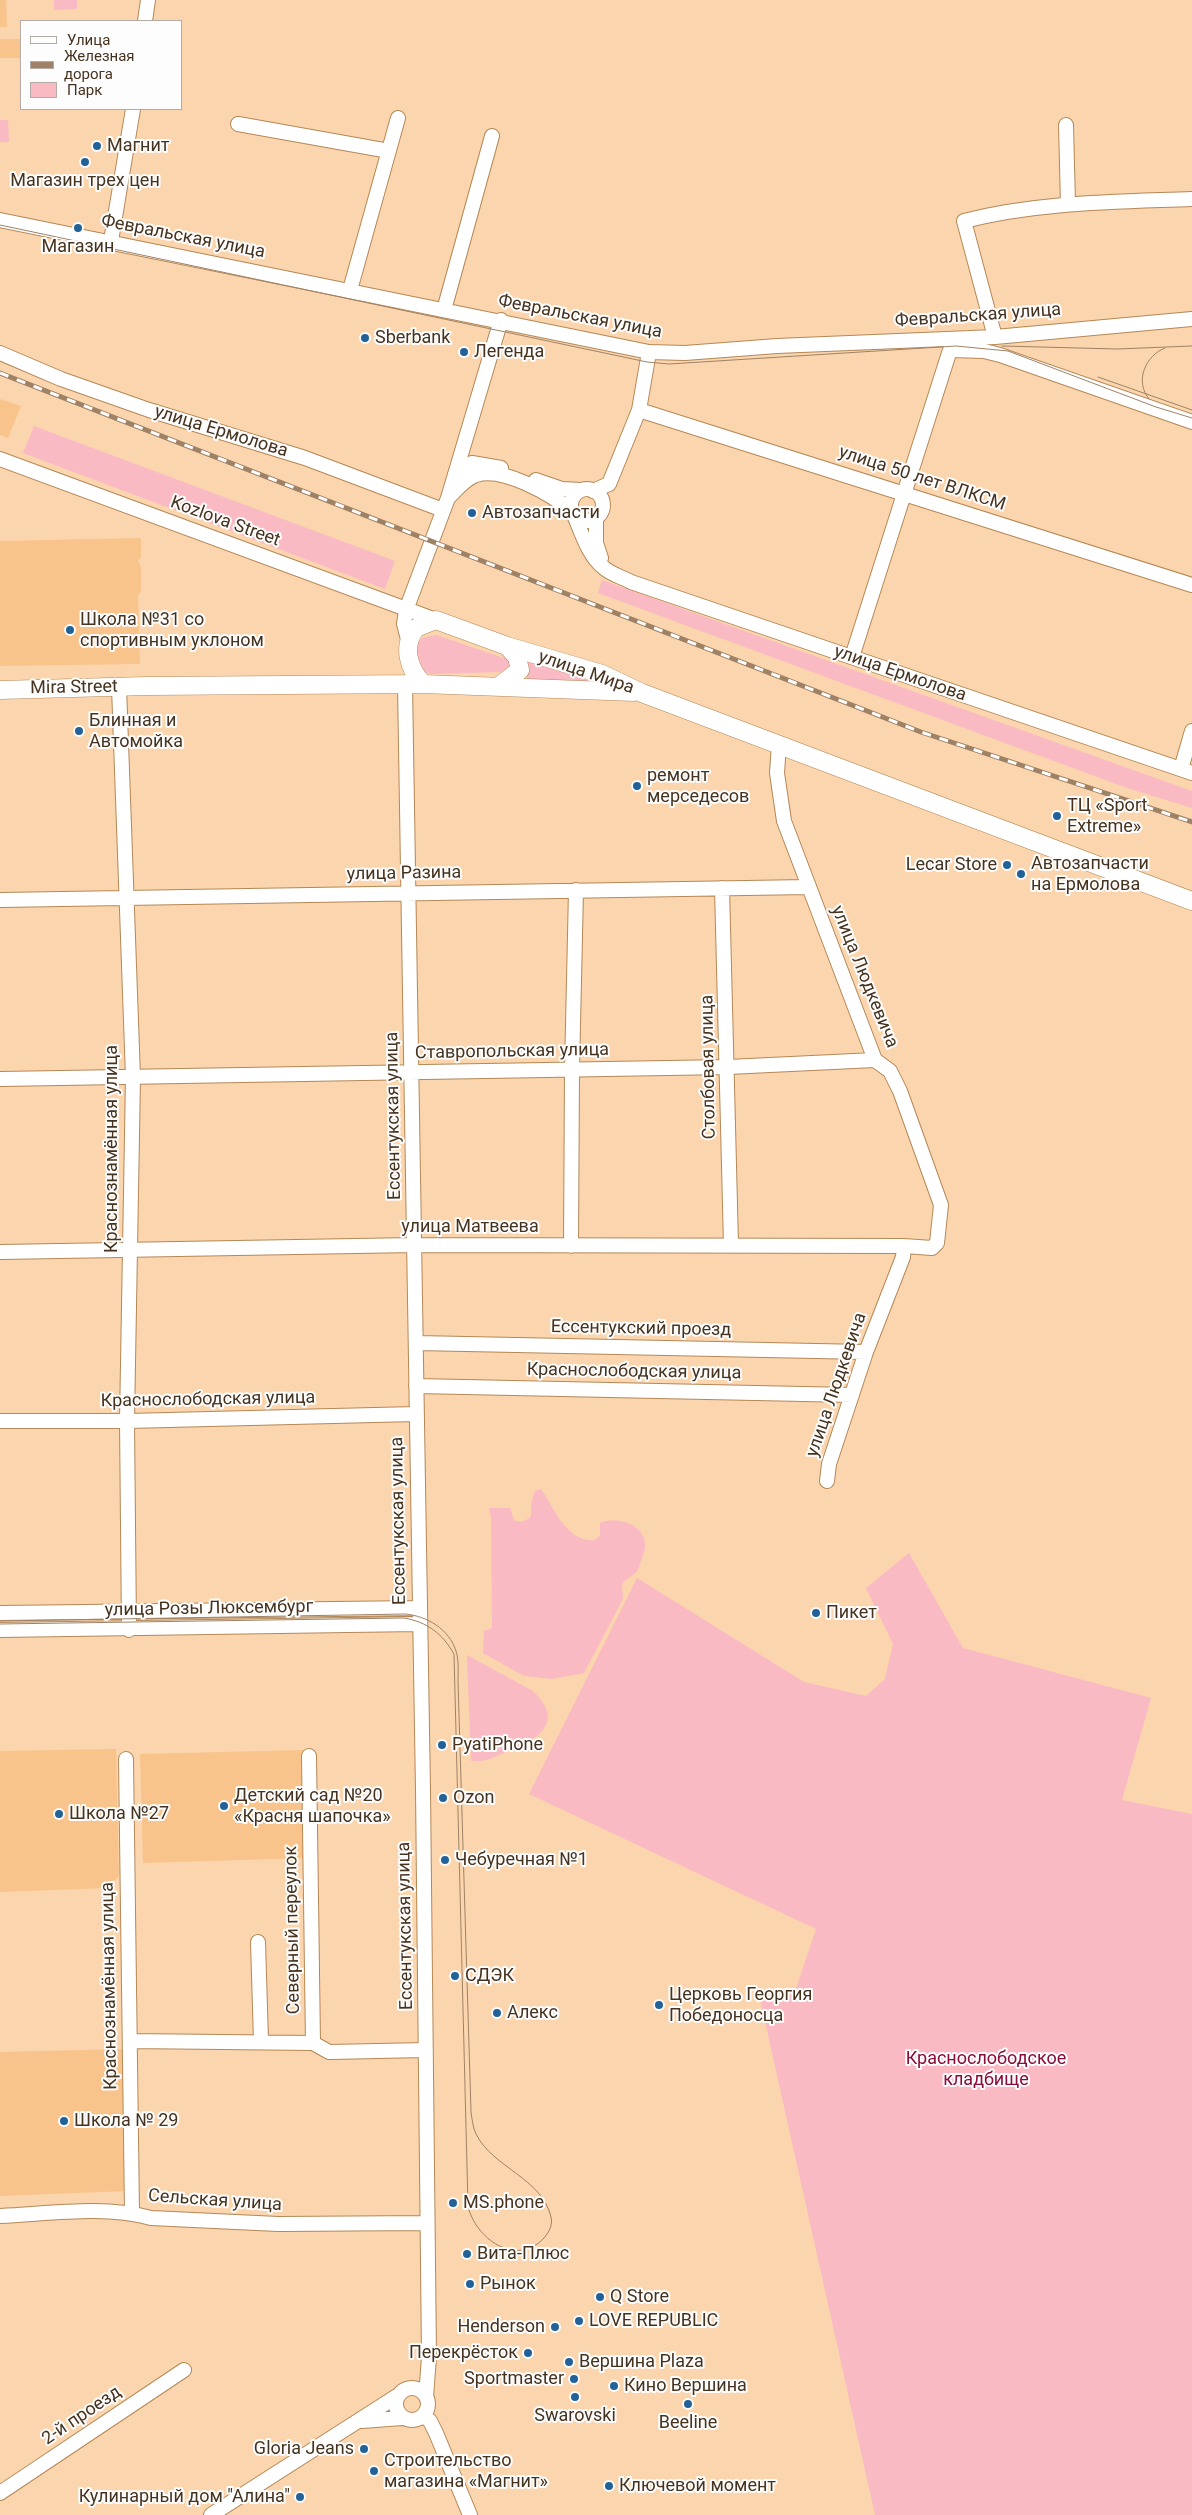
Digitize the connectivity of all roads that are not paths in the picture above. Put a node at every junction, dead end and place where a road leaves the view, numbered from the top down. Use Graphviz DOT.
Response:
graph roads {
  1 [pos="148,0"];
  2 [pos="145,20"];
  3 [pos="132,110"];
  4 [pos="398,118"];
  5 [pos="238,124"];
  6 [pos="1066,125"];
  7 [pos="492,136"];
  8 [pos="389,151"];
  9 [pos="1192,198"];
  10 [pos="1068,204"];
  11 [pos="0,220"];
  12 [pos="111,242"];
  13 [pos="350,290"];
  14 [pos="444,310"];
  15 [pos="1192,319"];
  16 [pos="500,320"];
  17 [pos="1000,336"];
  18 [pos="649,352"];
  19 [pos="0,354"];
  20 [pos="1000,355"];
  21 [pos="639,410"];
  22 [pos="1192,422"];
  23 [pos="0,459"];
  24 [pos="455,474"];
  25 [pos="610,484"];
  26 [pos="587,490"];
  27 [pos="906,493"];
  28 [pos="603,503"];
  29 [pos="446,504"];
  30 [pos="573,513"];
  31 [pos="596,518"];
  32 [pos="609,571"];
  33 [pos="1192,585"];
  34 [pos="406,610"];
  35 [pos="436,620"];
  36 [pos="508,646"];
  37 [pos="408,647"];
  38 [pos="852,657"];
  39 [pos="414,684"];
  40 [pos="359,685"];
  41 [pos="499,686"];
  42 [pos="119,687"];
  43 [pos="0,690"];
  44 [pos="642,692"];
  45 [pos="1192,731"];
  46 [pos="779,744"];
  47 [pos="1186,771"];
  48 [pos="808,887"];
  49 [pos="722,888"];
  50 [pos="576,890"];
  51 [pos="410,892"];
  52 [pos="126,898"];
  53 [pos="0,900"];
  54 [pos="1192,901"];
  55 [pos="875,1060"];
  56 [pos="728,1068"];
  57 [pos="572,1070"];
  58 [pos="411,1072"];
  59 [pos="133,1077"];
  60 [pos="0,1079"];
  61 [pos="937,1243"];
  62 [pos="415,1245"];
  63 [pos="731,1245"];
  64 [pos="572,1246"];
  65 [pos="904,1246"];
  66 [pos="131,1248"];
  67 [pos="0,1252"];
  68 [pos="416,1343"];
  69 [pos="866,1352"];
  70 [pos="416,1386"];
  71 [pos="852,1395"];
  72 [pos="416,1414"];
  73 [pos="0,1421"];
  74 [pos="127,1421"];
  75 [pos="827,1481"];
  76 [pos="419,1608"];
  77 [pos="129,1611"];
  78 [pos="0,1613"];
  79 [pos="419,1624"];
  80 [pos="0,1630"];
  81 [pos="129,1630"];
  82 [pos="309,1756"];
  83 [pos="126,1759"];
  84 [pos="258,1942"];
  85 [pos="130,2041"];
  86 [pos="261,2042"];
  87 [pos="313,2043"];
  88 [pos="426,2050"];
  89 [pos="132,2213"];
  90 [pos="0,2216"];
  91 [pos="427,2223"];
  92 [pos="429,2357"];
  93 [pos="184,2370"];
  94 [pos="410,2388"];
  95 [pos="397,2396"];
  96 [pos="426,2397"];
  97 [pos="424,2416"];
  98 [pos="402,2418"];
  99 [pos="349,2425"];
  100 [pos="0,2493"];
  101 [pos="211,2515"];
  102 [pos="470,2515"];
  1 -- 2 [label="street"];
  3 -- 12 [label="street"];
  4 -- 8 [label="street"];
  5 -- 8 [label="street"];
  6 -- 10 [label="street"];
  7 -- 14 [label="street"];
  8 -- 13 [label="street"];
  9 -- 10 [label="street"];
  10 -- 17 [label="street"];
  11 -- 12 [label="street, Февральская улица"];
  12 -- 13 [label="street, Февральская улица"];
  13 -- 14 [label="street, Февральская улица"];
  14 -- 16 [label="street, Февральская улица"];
  15 -- 17 [label="street, Февральская улица"];
  16 -- 18 [label="street, Февральская улица"];
  16 -- 24 [label="street"];
  17 -- 18 [label="street, Февральская улица"];
  17 -- 20 [label="street"];
  18 -- 21 [label="street"];
  19 -- 29 [label="street, улица Ермолова"];
  20 -- 22 [label="street, Февральская улица"];
  20 -- 27 [label="street, Февральская улица"];
  21 -- 25 [label="street"];
  21 -- 27 [label="street, улица 50 лет ВЛКСМ"];
  23 -- 34 [label="street, Kozlova Street"];
  24 -- 26 [label="street"];
  24 -- 29 [label="street"];
  25 -- 26 [label="street"];
  25 -- 28 [label="street"];
  26 -- 28 [label="street"];
  26 -- 30 [label="street"];
  27 -- 33 [label="street, улица 50 лет ВЛКСМ"];
  27 -- 38 [label="street"];
  28 -- 31 [label="street"];
  29 -- 30 [label="street"];
  29 -- 34 [label="street"];
  30 -- 31 [label="street"];
  30 -- 32 [label="street, улица Ермолова"];
  31 -- 32 [label="street"];
  32 -- 38 [label="street, улица Ермолова"];
  34 -- 35 [label="street, Kozlova Street"];
  34 -- 37 [label="street"];
  35 -- 36 [label="main road, улица Мира"];
  35 -- 37 [label="main road, улица Мира"];
  36 -- 41 [label="main road, улица Мира"];
  36 -- 44 [label="main road, улица Мира"];
  37 -- 39 [label="main road"];
  37 -- 40 [label="main road, улица Мира"];
  38 -- 47 [label="street, улица Ермолова"];
  39 -- 40 [label="main road, улица Мира"];
  39 -- 41 [label="main road, улица Мира"];
  39 -- 51 [label="street, Ессентукская улица"];
  40 -- 42 [label="main road, улица Мира"];
  41 -- 44 [label="main road, улица Мира"];
  42 -- 43 [label="main road, Mira Street"];
  42 -- 52 [label="street, Краснознамённая улица"];
  44 -- 46 [label="main road"];
  45 -- 47 [label="street"];
  46 -- 48 [label="street, улица Людкевича"];
  46 -- 54 [label="main road"];
  48 -- 49 [label="street, улица Разина"];
  48 -- 55 [label="street, улица Людкевича"];
  49 -- 50 [label="street, улица Разина"];
  49 -- 56 [label="street, Столбовая улица"];
  50 -- 51 [label="street, улица Разина"];
  50 -- 57 [label="street"];
  51 -- 52 [label="street, улица Разина"];
  51 -- 58 [label="street, Ессентукская улица"];
  52 -- 53 [label="street, улица Разина"];
  52 -- 59 [label="street, Краснознамённая улица"];
  55 -- 56 [label="street, Ставропольская улица"];
  55 -- 61 [label="street, улица Людкевича"];
  56 -- 57 [label="street, Ставропольская улица"];
  56 -- 63 [label="street, Столбовая улица"];
  57 -- 58 [label="street, Ставропольская улица"];
  57 -- 64 [label="street"];
  58 -- 59 [label="street, Ставропольская улица"];
  58 -- 62 [label="street, Ессентукская улица"];
  59 -- 60 [label="street, Ставропольская улица"];
  59 -- 66 [label="street, Краснознамённая улица"];
  61 -- 65 [label="street, улица Матвеева"];
  62 -- 64 [label="street, улица Матвеева"];
  62 -- 66 [label="street, улица Матвеева"];
  62 -- 68 [label="street, Ессентукская улица"];
  63 -- 64 [label="street, улица Матвеева"];
  63 -- 65 [label="street, улица Матвеева"];
  65 -- 69 [label="street, улица Людкевича"];
  66 -- 67 [label="street, улица Матвеева"];
  66 -- 74 [label="street, Краснознамённая улица"];
  68 -- 69 [label="street, Ессентукский проезд"];
  68 -- 70 [label="street, Ессентукская улица"];
  69 -- 71 [label="street, улица Людкевича"];
  70 -- 71 [label="street, Краснослободская улица"];
  70 -- 72 [label="street, Ессентукская улица"];
  71 -- 75 [label="street, улица Людкевича"];
  72 -- 74 [label="street, Краснослободская улица"];
  72 -- 76 [label="street, Ессентукская улица"];
  73 -- 74 [label="street, Краснослободская улица"];
  74 -- 77 [label="street, Краснознамённая улица"];
  76 -- 77 [label="street, улица Розы Люксембург"];
  76 -- 79 [label="street, Ессентукская улица"];
  77 -- 78 [label="street, улица Розы Люксембург"];
  77 -- 81 [label="street, Краснознамённая улица"];
  79 -- 81 [label="street, улица Розы Люксембург"];
  79 -- 88 [label="street, Ессентукская улица"];
  80 -- 81 [label="street, улица Розы Люксембург"];
  82 -- 87 [label="street, Северный переулок"];
  83 -- 85 [label="street, Краснознамённая улица"];
  84 -- 86 [label="street, Северный переулок"];
  85 -- 86 [label="street"];
  85 -- 89 [label="street, Краснознамённая улица"];
  86 -- 87 [label="street"];
  87 -- 88 [label="street"];
  88 -- 91 [label="street, Ессентукская улица"];
  89 -- 90 [label="street, Сельская улица"];
  89 -- 91 [label="street, Сельская улица"];
  91 -- 92 [label="street, Ессентукская улица"];
  92 -- 94 [label="street"];
  92 -- 96 [label="street, Ессентукская улица"];
  93 -- 100 [label="street, 2-й проезд"];
  94 -- 95 [label="street"];
  94 -- 96 [label="street"];
  95 -- 98 [label="street"];
  95 -- 99 [label="street"];
  96 -- 97 [label="street, Ессентукская улица"];
  97 -- 98 [label="street"];
  97 -- 102 [label="street"];
  98 -- 99 [label="street"];
  99 -- 101 [label="street"];
}
